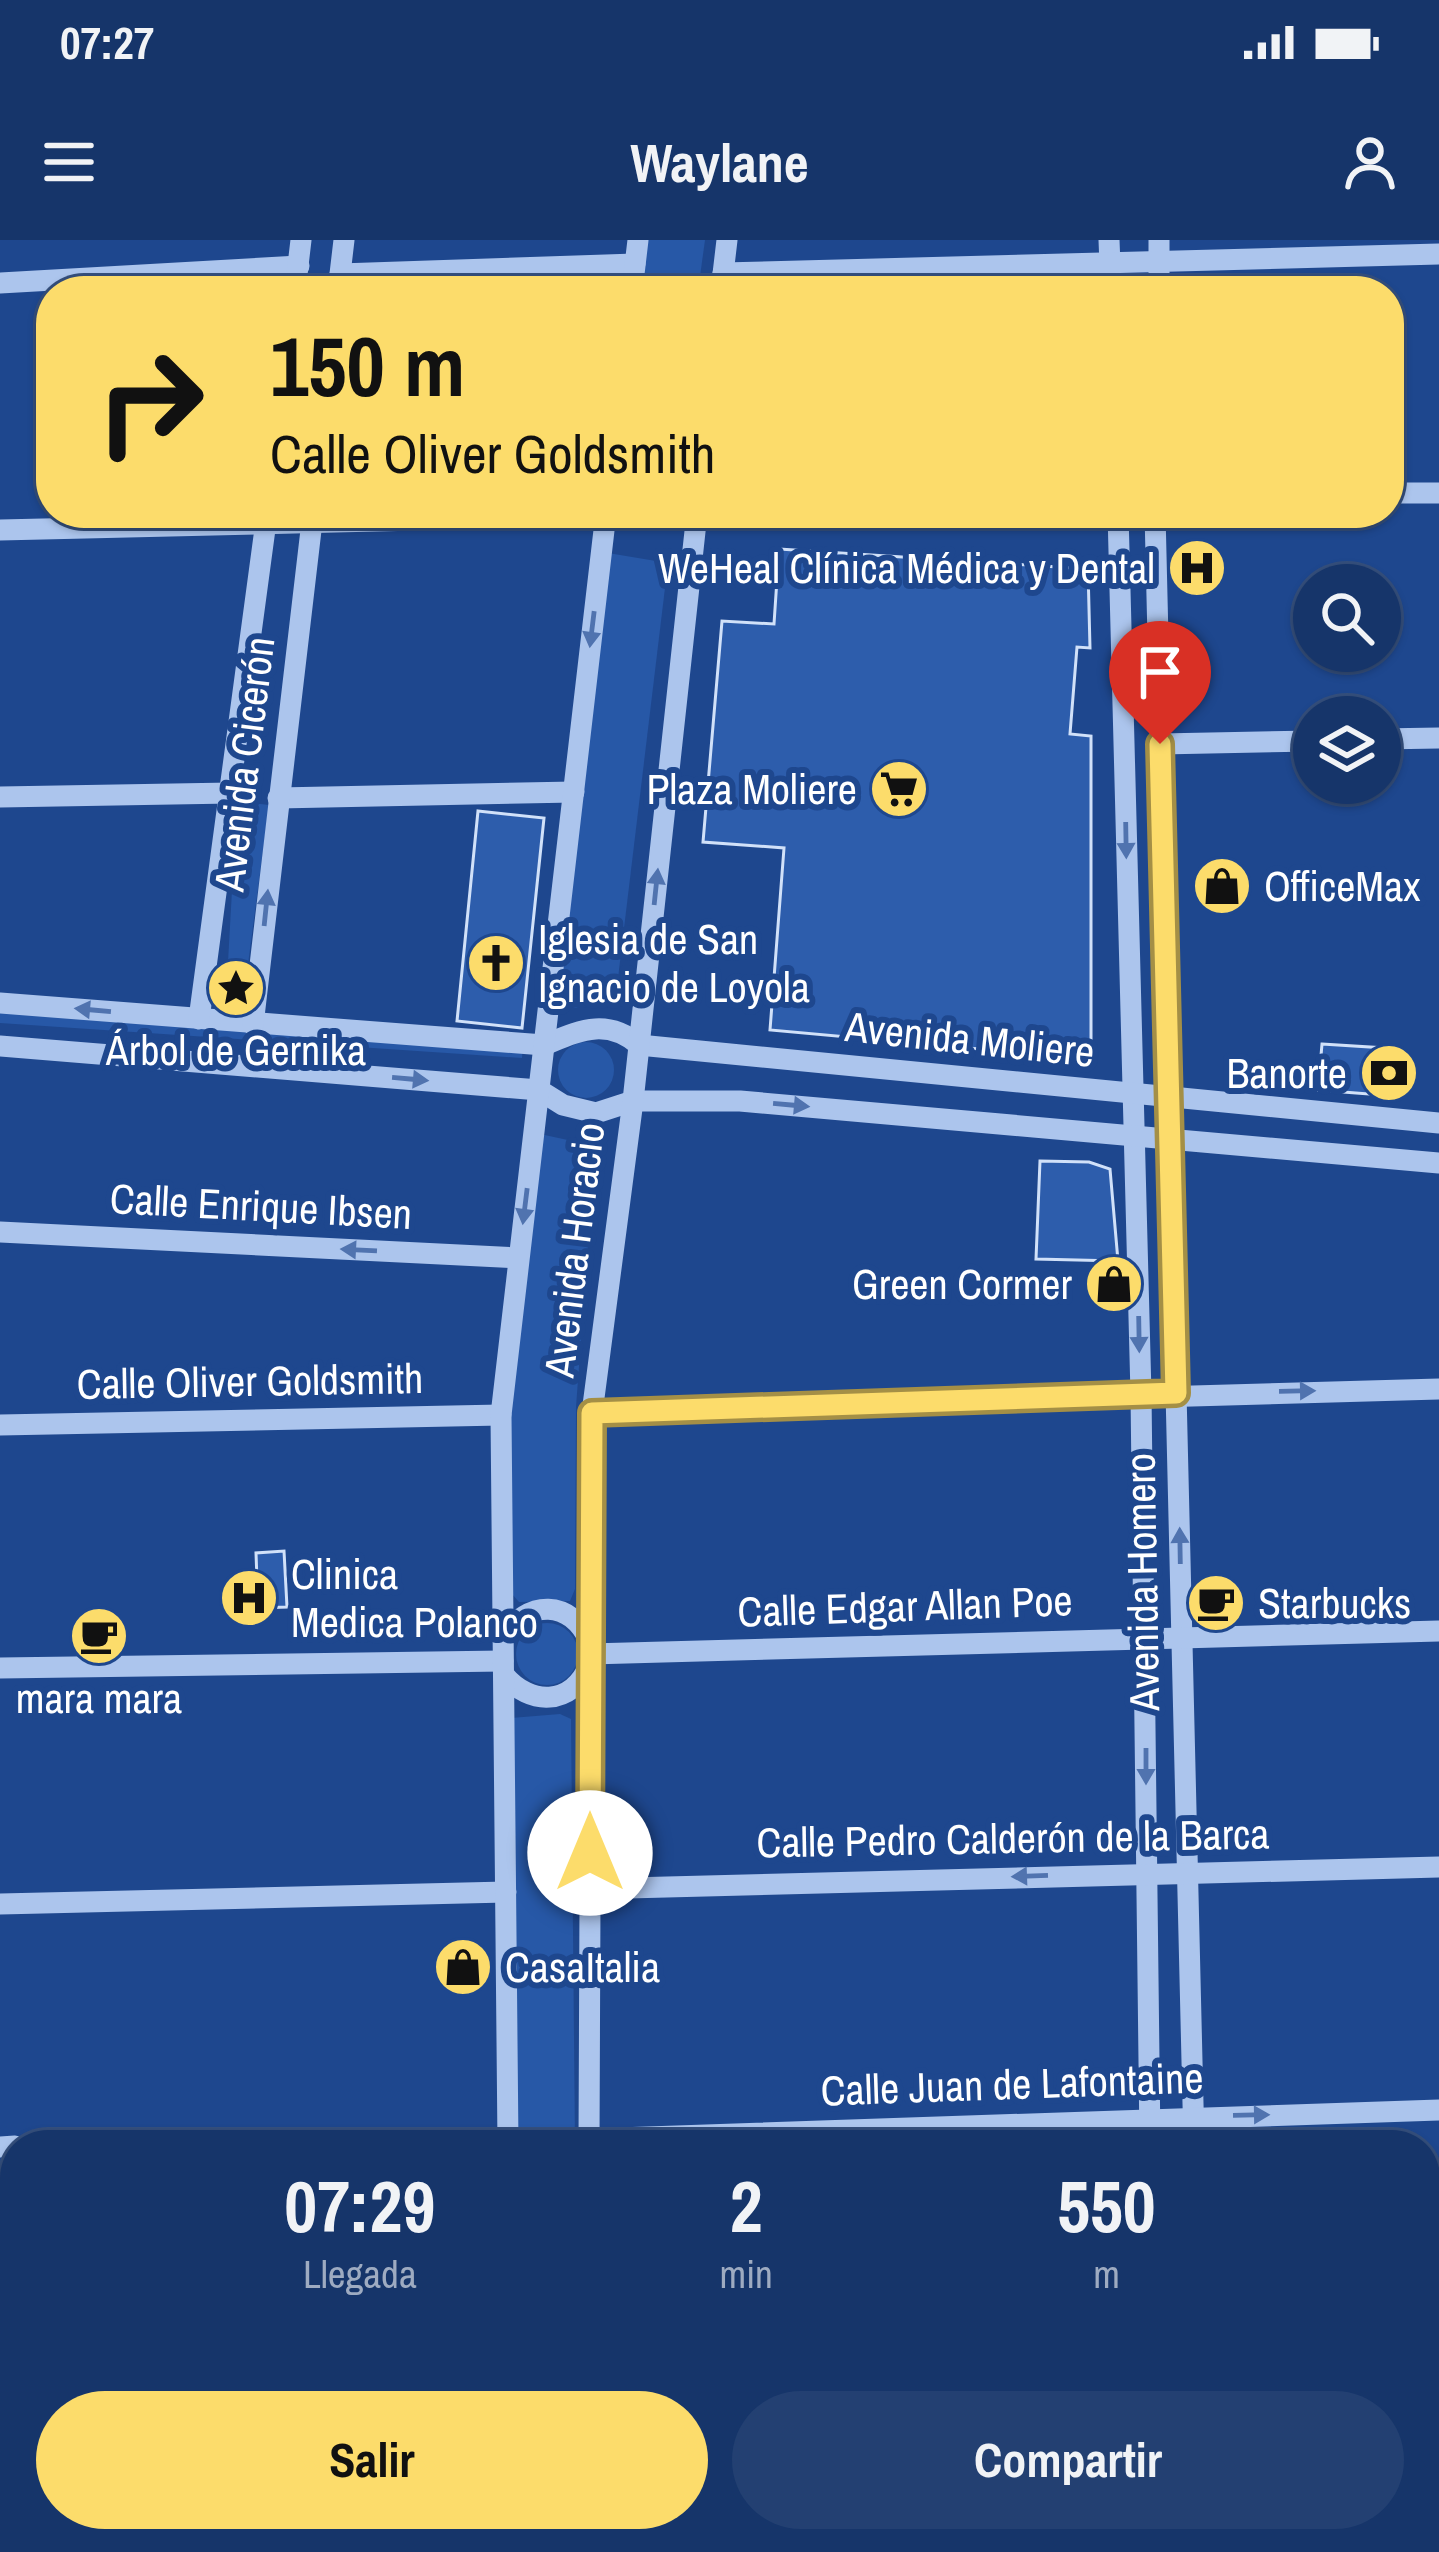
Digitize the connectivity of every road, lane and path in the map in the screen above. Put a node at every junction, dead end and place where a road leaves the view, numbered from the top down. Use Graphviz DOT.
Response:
graph roads {
  1 [pos="302,240"];
  2 [pos="344,240"];
  3 [pos="638,240"];
  4 [pos="727,240"];
  5 [pos="1109,240"];
  6 [pos="1160,250"];
  7 [pos="1439,254"];
  8 [pos="635,264"];
  9 [pos="1110,264"];
  10 [pos="299,266"];
  11 [pos="123,276"];
  12 [pos="298,276"];
  13 [pos="340,276"];
  14 [pos="438,276"];
  15 [pos="634,276"];
  16 [pos="723,276"];
  17 [pos="851,276"];
  18 [pos="1110,276"];
  19 [pos="36,281"];
  20 [pos="0,283"];
  21 [pos="1404,493"];
  22 [pos="1439,493"];
  23 [pos="44,528"];
  24 [pos="266,528"];
  25 [pos="312,528"];
  26 [pos="604,528"];
  27 [pos="695,528"];
  28 [pos="1118,528"];
  29 [pos="1155,528"];
  30 [pos="0,530"];
  31 [pos="1439,738"];
  32 [pos="1401,739"];
  33 [pos="1293,741"];
  34 [pos="1160,744"];
  35 [pos="574,792"];
  36 [pos="231,793"];
  37 [pos="0,797"];
  38 [pos="278,798"];
  39 [pos="0,1003"];
  40 [pos="200,1019"];
  41 [pos="254,1024"];
  42 [pos="544,1045"];
  43 [pos="639,1045"];
  44 [pos="0,1046"];
  45 [pos="539,1090"];
  46 [pos="1133,1094"];
  47 [pos="1169,1097"];
  48 [pos="633,1101"];
  49 [pos="1439,1123"];
  50 [pos="1134,1133"];
  51 [pos="1170,1136"];
  52 [pos="1439,1163"];
  53 [pos="0,1232"];
  54 [pos="518,1258"];
  55 [pos="1439,1389"];
  56 [pos="1176,1393"];
  57 [pos="1141,1394"];
  58 [pos="592,1413"];
  59 [pos="501,1415"];
  60 [pos="0,1425"];
  61 [pos="1439,1631"];
  62 [pos="503,1638"];
  63 [pos="1182,1638"];
  64 [pos="1145,1639"];
  65 [pos="590,1653"];
  66 [pos="504,1668"];
  67 [pos="0,1669"];
  68 [pos="1439,1867"];
  69 [pos="1147,1873"];
  70 [pos="1187,1873"];
  71 [pos="589,1888"];
  72 [pos="506,1892"];
  73 [pos="0,1904"];
  74 [pos="1439,2110"];
  75 [pos="1149,2116"];
  76 [pos="1194,2116"];
  77 [pos="508,2130"];
  78 [pos="589,2130"];
  79 [pos="847,2130"];
  80 [pos="1149,2130"];
  81 [pos="1194,2130"];
  1 -- 10 [label="street"];
  2 -- 13 [label="street"];
  3 -- 8 [label="street"];
  4 -- 16 [label="street"];
  5 -- 9 [label="street"];
  6 -- 7 [label="street"];
  6 -- 9 [label="street"];
  8 -- 14 [label="street"];
  8 -- 15 [label="street"];
  9 -- 17 [label="street"];
  9 -- 18 [label="street"];
  10 -- 11 [label="street"];
  10 -- 12 [label="street"];
  19 -- 20 [label="street"];
  21 -- 22 [label="street"];
  23 -- 30 [label="street"];
  24 -- 36 [label="street, Avenida Cicerón"];
  25 -- 38 [label="street, Avenida Cicerón"];
  26 -- 35 [label="street, Avenida Horacio, one-way"];
  43 -- 27 [label="street, Avenida Horacio, one-way"];
  28 -- 46 [label="street, Avenida Homero, one-way"];
  29 -- 34 [label="street, Avenida Homero"];
  31 -- 32 [label="street"];
  33 -- 34 [label="street"];
  34 -- 47 [label="street, Avenida Homero"];
  35 -- 38 [label="street"];
  35 -- 42 [label="street, Avenida Horacio"];
  36 -- 37 [label="street"];
  36 -- 40 [label="street, Avenida Cicerón"];
  41 -- 38 [label="street, Avenida Cicerón, one-way"];
  40 -- 39 [label="street, Avenida Moliere, one-way"];
  40 -- 41 [label="street, Avenida Moliere"];
  41 -- 42 [label="street, Avenida Moliere"];
  42 -- 43 [label="street, Avenida Moliere"];
  42 -- 45 [label="street, Avenida Horacio"];
  43 -- 46 [label="street, Avenida Moliere"];
  43 -- 48 [label="street, Avenida Horacio"];
  44 -- 45 [label="street, Avenida Moliere, one-way"];
  45 -- 48 [label="street, Avenida Moliere"];
  45 -- 54 [label="street, Avenida Horacio, one-way"];
  46 -- 47 [label="street, Avenida Moliere"];
  46 -- 50 [label="street, Avenida Homero"];
  47 -- 49 [label="street, Avenida Moliere"];
  47 -- 51 [label="street, Avenida Homero"];
  48 -- 50 [label="street, Avenida Moliere, one-way"];
  48 -- 58 [label="street, Avenida Horacio"];
  50 -- 51 [label="street, Avenida Moliere"];
  50 -- 57 [label="street, Avenida Homero, one-way"];
  51 -- 52 [label="street, Avenida Moliere"];
  51 -- 56 [label="street, Avenida Homero"];
  54 -- 53 [label="street, Calle Enrique Ibsen, one-way"];
  54 -- 59 [label="street, Avenida Horacio"];
  56 -- 55 [label="street, one-way"];
  56 -- 57 [label="street"];
  63 -- 56 [label="street, Avenida Homero, one-way"];
  57 -- 58 [label="street"];
  57 -- 64 [label="street, Avenida Homero"];
  58 -- 65 [label="street, Avenida Horacio"];
  59 -- 60 [label="street, Calle Oliver Goldsmith"];
  59 -- 62 [label="street, Avenida Horacio"];
  61 -- 63 [label="street, Calle Edgar Allan Poe"];
  62 -- 65 [label="street"];
  62 -- 66 [label="street, Avenida Horacio"];
  63 -- 64 [label="street, Calle Edgar Allan Poe"];
  63 -- 70 [label="street, Avenida Homero"];
  64 -- 65 [label="street, Calle Edgar Allan Poe"];
  64 -- 69 [label="street, Avenida Homero, one-way"];
  65 -- 66 [label="street"];
  65 -- 71 [label="street, Avenida Horacio"];
  66 -- 67 [label="street"];
  66 -- 72 [label="street, Avenida Horacio"];
  68 -- 70 [label="street, Calle Pedro Calderón de la Barca"];
  69 -- 70 [label="street, Calle Pedro Calderón de la Barca"];
  69 -- 71 [label="street, Calle Pedro Calderón de la Barca, one-way"];
  69 -- 75 [label="street, Avenida Homero"];
  70 -- 76 [label="street, Avenida Homero"];
  71 -- 78 [label="street, Avenida Horacio"];
  72 -- 73 [label="street"];
  72 -- 77 [label="street, Avenida Horacio"];
  76 -- 74 [label="street, Calle Juan de Lafontaine, one-way"];
  75 -- 76 [label="street, Calle Juan de Lafontaine"];
  75 -- 79 [label="street, Calle Juan de Lafontaine"];
  75 -- 80 [label="street, Avenida Homero"];
  76 -- 81 [label="street, Avenida Homero"];
}
